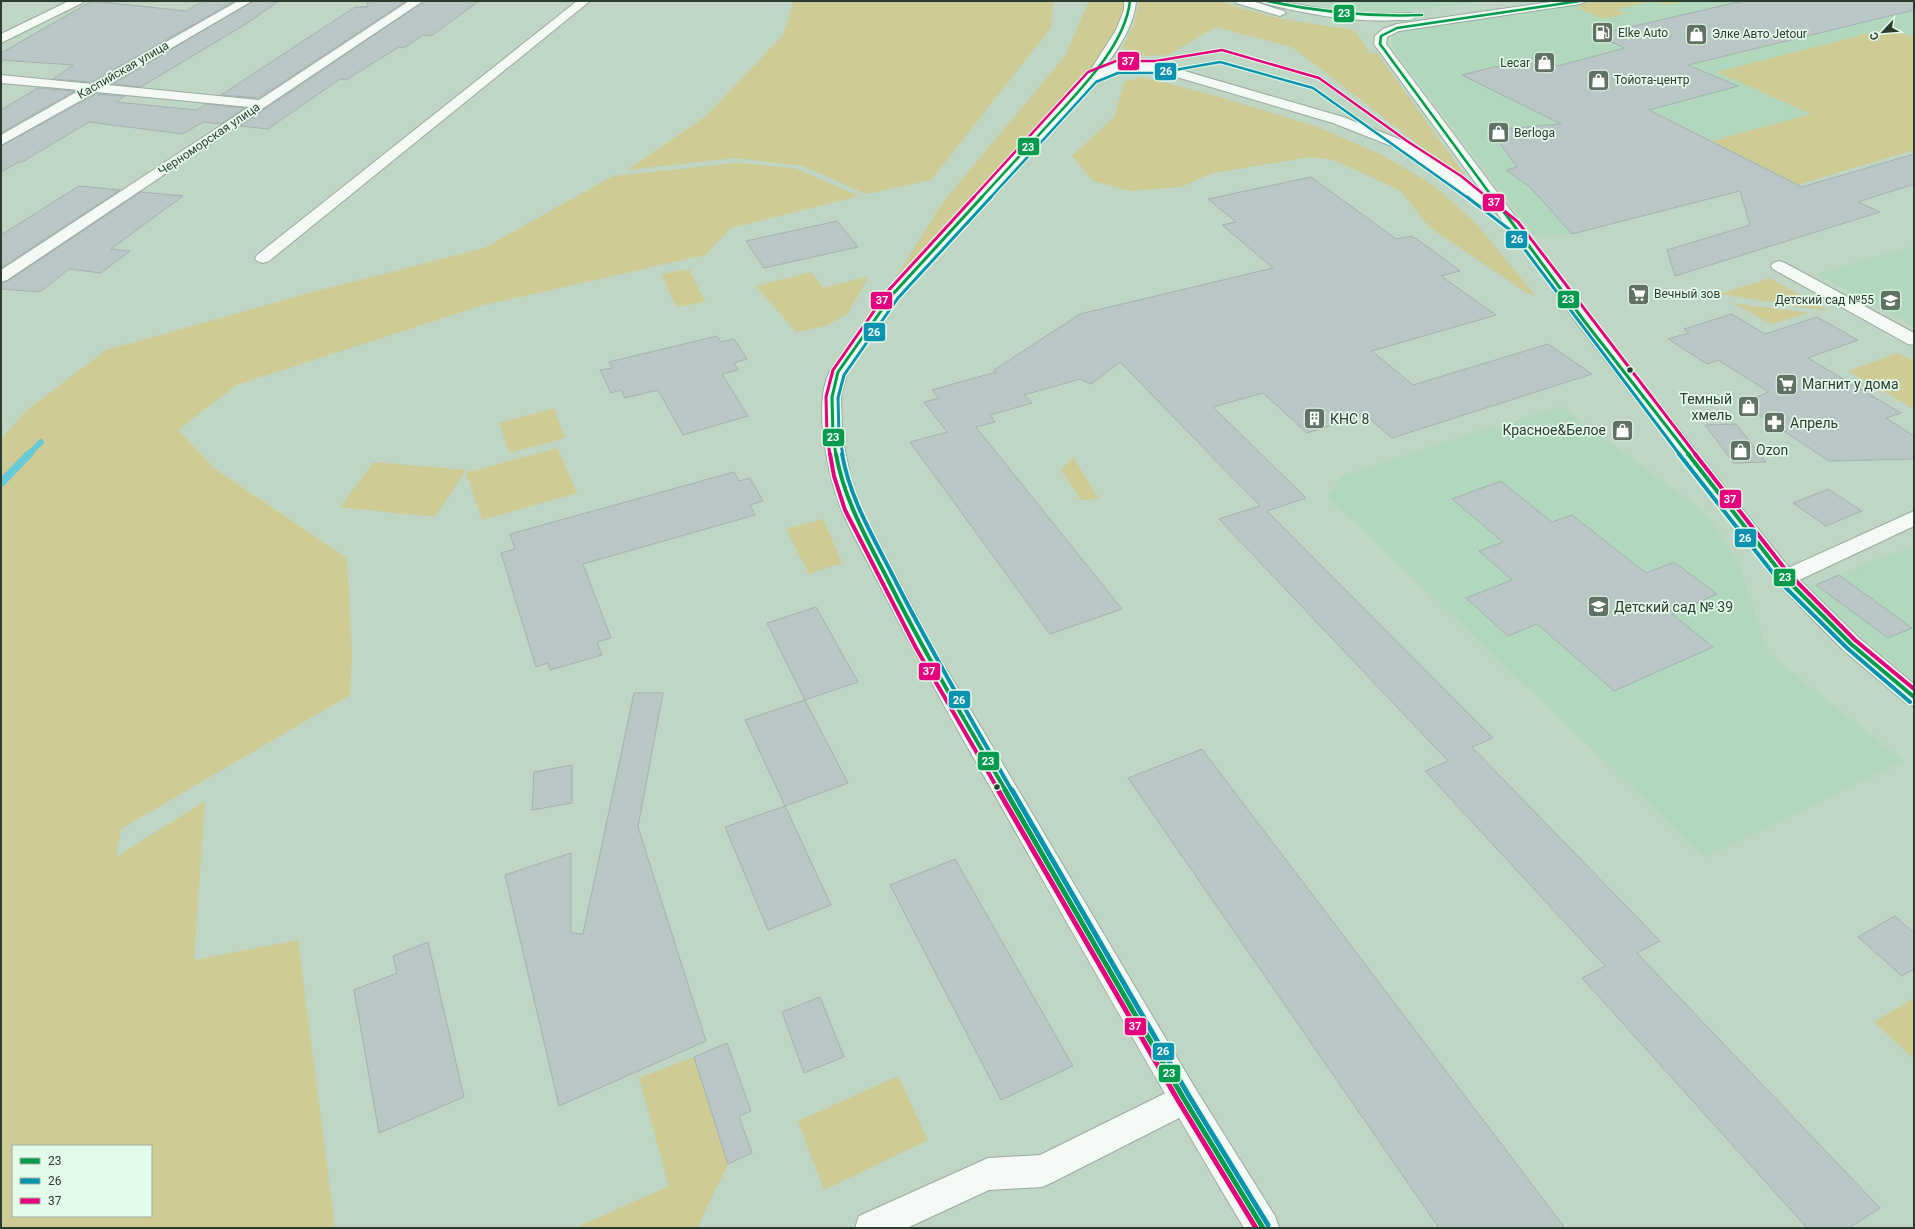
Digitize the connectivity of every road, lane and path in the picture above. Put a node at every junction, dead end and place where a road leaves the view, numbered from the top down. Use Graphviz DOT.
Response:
graph roads {
  1 [pos="78,1"];
  2 [pos="246,1"];
  3 [pos="416,1"];
  4 [pos="584,1"];
  5 [pos="1130,1"];
  6 [pos="1240,1"];
  7 [pos="1267,1"];
  8 [pos="1517,1"];
  9 [pos="1580,1"];
  10 [pos="1419,25"];
  11 [pos="1,39"];
  12 [pos="1092,77"];
  13 [pos="1,79"];
  14 [pos="93,87"];
  15 [pos="262,104"];
  16 [pos="1,141"];
  17 [pos="1514,226"];
  18 [pos="263,258"];
  19 [pos="1778,266"];
  20 [pos="1,277"];
  21 [pos="1914,340"];
  22 [pos="1914,518"];
  23 [pos="1785,578"];
  24 [pos="1914,697"];
  25 [pos="1184,1099"];
  26 [pos="871,1228"];
  27 [pos="1263,1228"];
  1 -- 11 [label="main road"];
  2 -- 14 [label="main road, Каспийская улица"];
  3 -- 15 [label="main road, Черноморская улица"];
  4 -- 18 [label="main road"];
  5 -- 12 [label="main road"];
  6 -- 10 [label="main road"];
  7 -- 8 [label="main road"];
  9 -- 10 [label="main road"];
  10 -- 17 [label="main road"];
  12 -- 17 [label="main road"];
  12 -- 25 [label="main road"];
  13 -- 14 [label="main road"];
  14 -- 15 [label="main road"];
  14 -- 16 [label="main road, Каспийская улица"];
  15 -- 20 [label="main road, Черноморская улица"];
  17 -- 23 [label="main road"];
  19 -- 21 [label="main road"];
  22 -- 23 [label="main road"];
  23 -- 24 [label="main road"];
  25 -- 26 [label="main road"];
  25 -- 27 [label="main road"];
}
